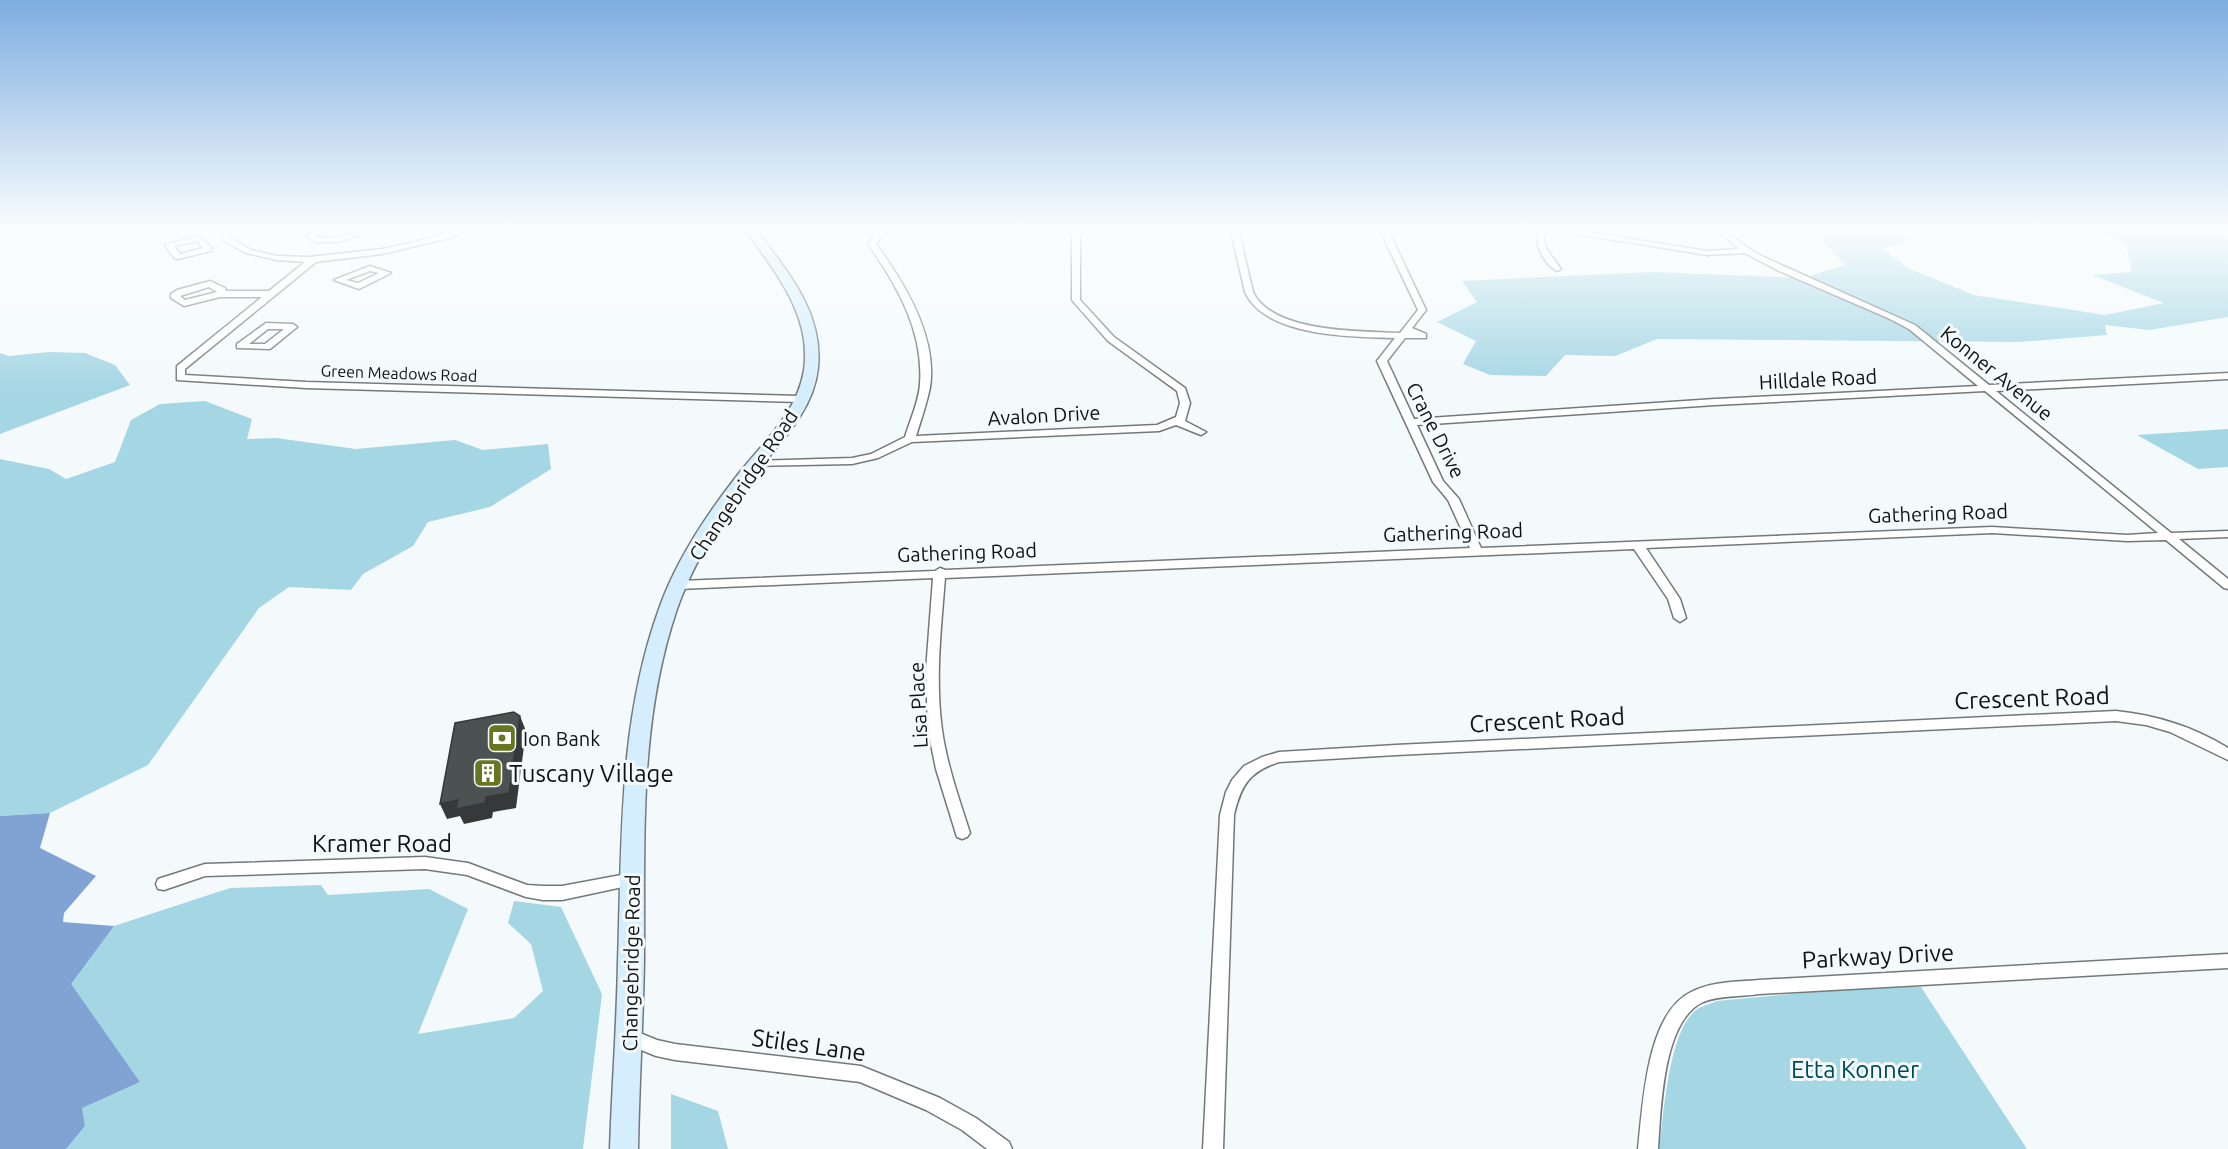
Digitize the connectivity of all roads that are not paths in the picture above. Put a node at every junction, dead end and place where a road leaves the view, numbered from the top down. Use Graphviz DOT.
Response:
graph roads {
  1 [pos="286,282"];
  2 [pos="339,282"];
  3 [pos="368,282"];
  4 [pos="791,282"];
  5 [pos="898,282"];
  6 [pos="1076,282"];
  7 [pos="1247,282"];
  8 [pos="1409,282"];
  9 [pos="1814,282"];
  10 [pos="220,294"];
  11 [pos="273,294"];
  12 [pos="1405,332"];
  13 [pos="223,336"];
  14 [pos="253,336"];
  15 [pos="2228,376"];
  16 [pos="1987,388"];
  17 [pos="801,399"];
  18 [pos="1178,422"];
  19 [pos="1410,422"];
  20 [pos="1201,432"];
  21 [pos="910,439"];
  22 [pos="755,464"];
  23 [pos="2228,534"];
  24 [pos="2168,536"];
  25 [pos="1637,544"];
  26 [pos="1477,551"];
  27 [pos="940,572"];
  28 [pos="678,585"];
  29 [pos="2228,585"];
  30 [pos="1680,618"];
  31 [pos="2228,755"];
  32 [pos="962,833"];
  33 [pos="632,879"];
  34 [pos="164,884"];
  35 [pos="2228,961"];
  36 [pos="630,1037"];
  37 [pos="624,1149"];
  38 [pos="1002,1149"];
  39 [pos="1212,1149"];
  40 [pos="1648,1149"];
  1 -- 11 [label="street, Green Meadows Road"];
  2 -- 3 [label="street"];
  4 -- 17 [label="main road, Changebridge Road"];
  5 -- 21 [label="street"];
  6 -- 18 [label="street"];
  7 -- 12 [label="street"];
  8 -- 12 [label="street"];
  9 -- 16 [label="street, Konner Avenue"];
  10 -- 11 [label="street"];
  11 -- 13 [label="street, Green Meadows Road"];
  12 -- 19 [label="street, Crane Drive"];
  13 -- 14 [label="street"];
  13 -- 17 [label="street, Green Meadows Road"];
  14 -- 14 [label="street"];
  15 -- 16 [label="street, Hilldale Road"];
  16 -- 19 [label="street, Hilldale Road"];
  16 -- 24 [label="street, Konner Avenue"];
  17 -- 22 [label="main road, Changebridge Road"];
  18 -- 20 [label="street"];
  18 -- 21 [label="street, Avalon Drive"];
  19 -- 26 [label="street, Crane Drive"];
  21 -- 22 [label="street"];
  22 -- 28 [label="main road, Changebridge Road"];
  23 -- 24 [label="street, Gathering Road"];
  24 -- 25 [label="street, Gathering Road"];
  24 -- 29 [label="street, Konner Avenue"];
  25 -- 26 [label="street, Gathering Road"];
  25 -- 30 [label="street"];
  26 -- 27 [label="street, Gathering Road"];
  27 -- 28 [label="street, Gathering Road"];
  27 -- 32 [label="street, Lisa Place"];
  28 -- 33 [label="main road, Changebridge Road"];
  31 -- 39 [label="street, Crescent Road"];
  33 -- 34 [label="street, Kramer Road"];
  33 -- 36 [label="main road, Changebridge Road"];
  35 -- 40 [label="street, Parkway Drive"];
  36 -- 37 [label="main road, Changebridge Road"];
  36 -- 38 [label="street, Stiles Lane"];
}
